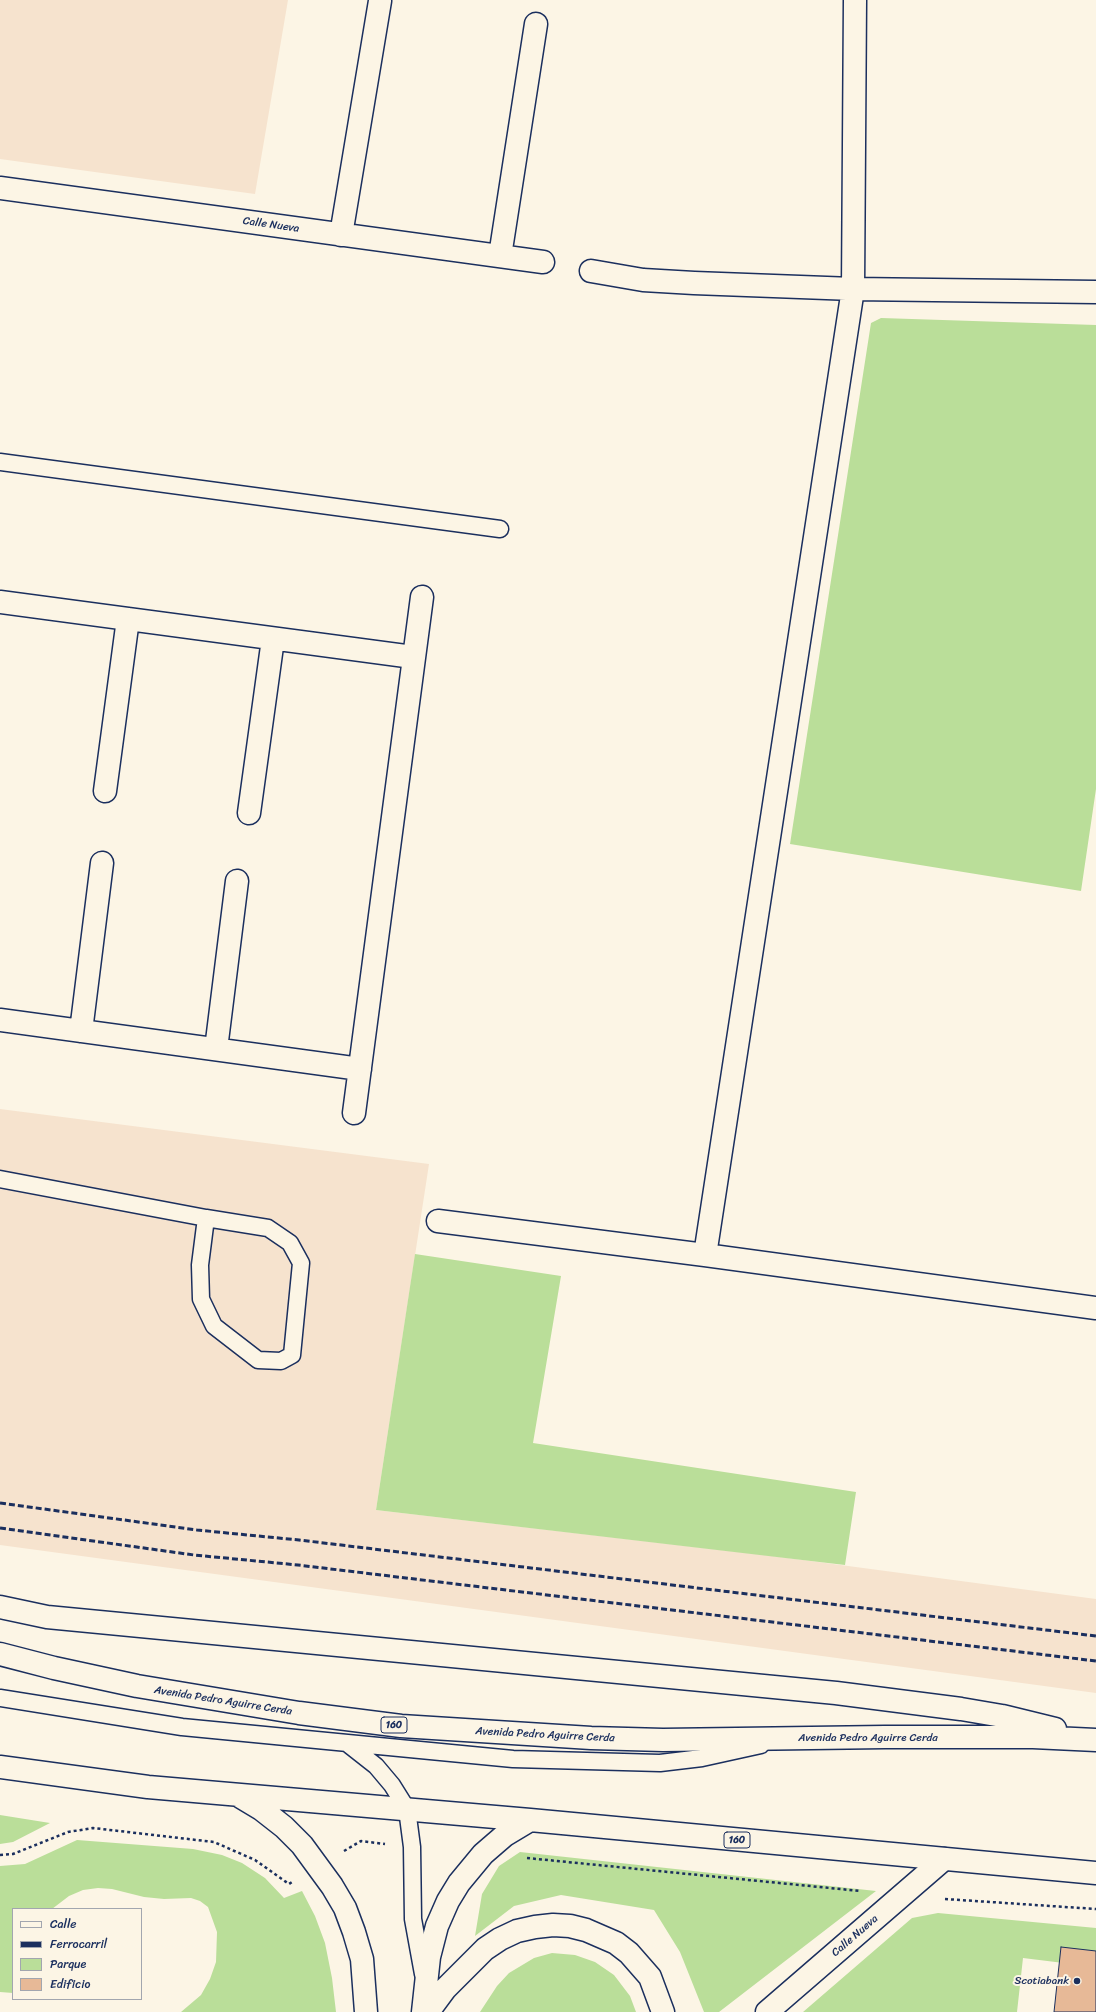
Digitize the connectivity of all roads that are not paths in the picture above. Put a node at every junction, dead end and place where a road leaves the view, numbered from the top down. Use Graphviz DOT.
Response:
graph roads {
  1 [pos="855,0"];
  2 [pos="380,1"];
  3 [pos="536,24"];
  4 [pos="0,188"];
  5 [pos="341,235"];
  6 [pos="500,256"];
  7 [pos="543,262"];
  8 [pos="591,271"];
  9 [pos="853,289"];
  10 [pos="1096,292"];
  11 [pos="0,462"];
  12 [pos="500,530"];
  13 [pos="422,597"];
  14 [pos="0,602"];
  15 [pos="128,619"];
  16 [pos="273,639"];
  17 [pos="413,658"];
  18 [pos="105,791"];
  19 [pos="249,813"];
  20 [pos="102,863"];
  21 [pos="237,881"];
  22 [pos="0,1020"];
  23 [pos="81,1031"];
  24 [pos="216,1049"];
  25 [pos="360,1068"];
  26 [pos="354,1113"];
  27 [pos="0,1179"];
  28 [pos="206,1218"];
  29 [pos="438,1221"];
  30 [pos="705,1255"];
  31 [pos="1096,1308"];
  32 [pos="0,1607"];
  33 [pos="0,1654"];
  34 [pos="0,1698"];
  35 [pos="794,1738"];
  36 [pos="1095,1739"];
  37 [pos="348,1744"];
  38 [pos="0,1767"];
  39 [pos="236,1795"];
  40 [pos="407,1809"];
  41 [pos="530,1820"];
  42 [pos="944,1859"];
  43 [pos="1096,1873"];
  44 [pos="425,1985"];
  45 [pos="366,2012"];
  46 [pos="423,2012"];
  47 [pos="428,2012"];
  48 [pos="663,2012"];
  49 [pos="767,2012"];
  1 -- 9 [label="main road"];
  2 -- 5 [label="main road"];
  3 -- 6 [label="main road"];
  4 -- 5 [label="main road, Calle Nueva"];
  5 -- 6 [label="main road, Calle Nueva"];
  6 -- 7 [label="main road, Calle Nueva"];
  8 -- 9 [label="main road"];
  9 -- 10 [label="main road"];
  9 -- 30 [label="main road"];
  11 -- 12 [label="lane"];
  13 -- 17 [label="main road"];
  14 -- 15 [label="main road"];
  15 -- 16 [label="main road"];
  15 -- 18 [label="main road"];
  16 -- 17 [label="main road"];
  16 -- 19 [label="main road"];
  17 -- 25 [label="main road"];
  20 -- 23 [label="main road"];
  21 -- 24 [label="main road"];
  22 -- 23 [label="main road"];
  23 -- 24 [label="main road"];
  24 -- 25 [label="main road"];
  25 -- 26 [label="main road"];
  27 -- 28 [label="lane"];
  28 -- 28 [label="lane"];
  29 -- 30 [label="main road"];
  30 -- 31 [label="main road"];
  32 -- 36 [label="main road"];
  33 -- 35 [label="main road, Avenida Pedro Aguirre Cerda / 160"];
  34 -- 37 [label="lane"];
  35 -- 36 [label="main road, Avenida Pedro Aguirre Cerda / 160"];
  35 -- 37 [label="lane"];
  37 -- 40 [label="lane"];
  38 -- 39 [label="main road, 160"];
  39 -- 40 [label="main road, 160"];
  39 -- 45 [label="main road"];
  40 -- 41 [label="main road, 160"];
  40 -- 44 [label="lane"];
  41 -- 42 [label="main road, 160"];
  41 -- 44 [label="main road"];
  42 -- 43 [label="main road, 160"];
  42 -- 49 [label="main road, Calle Nueva"];
  44 -- 46 [label="main road"];
  47 -- 48 [label="main road"];
}
